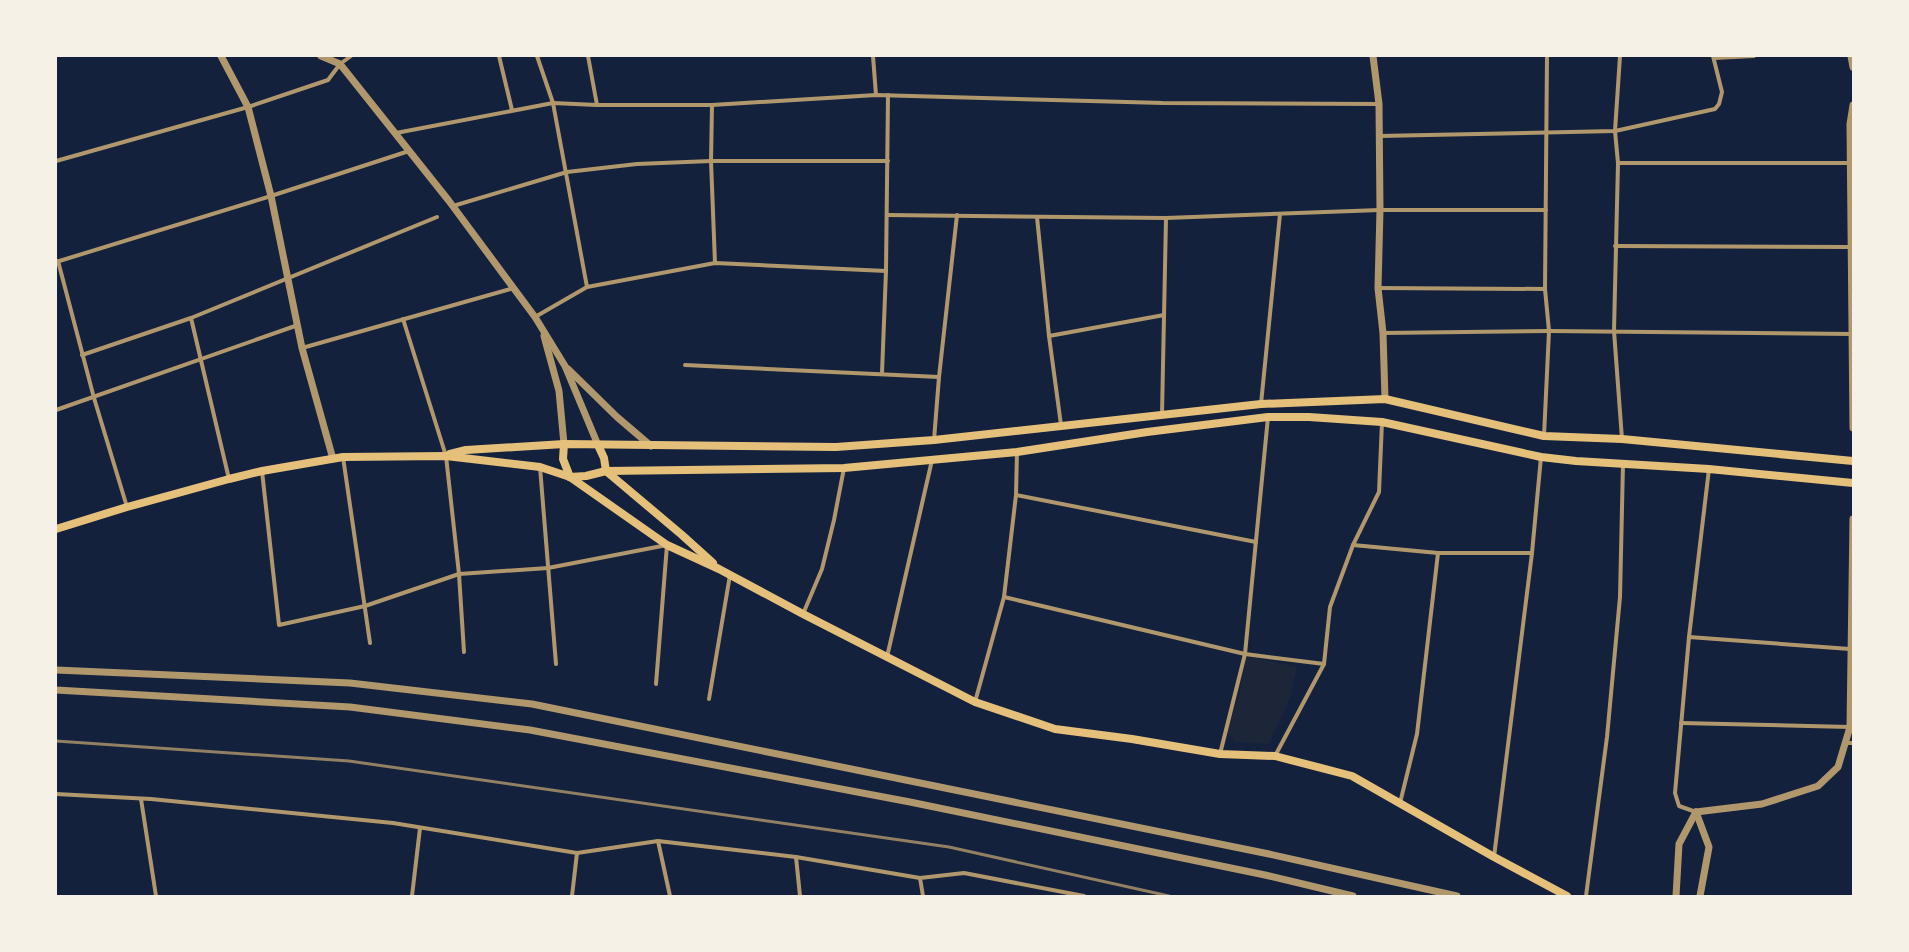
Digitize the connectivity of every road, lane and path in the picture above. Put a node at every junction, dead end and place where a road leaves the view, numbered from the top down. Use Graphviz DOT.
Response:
graph roads {
  1 [pos="220,56"];
  2 [pos="321,56"];
  3 [pos="334,56"];
  4 [pos="351,56"];
  5 [pos="499,56"];
  6 [pos="537,56"];
  7 [pos="588,56"];
  8 [pos="873,56"];
  9 [pos="1373,56"];
  10 [pos="1547,56"];
  11 [pos="1620,56"];
  12 [pos="1754,56"];
  13 [pos="1851,56"];
  14 [pos="1714,57"];
  15 [pos="340,64"];
  16 [pos="1853,67"];
  17 [pos="876,95"];
  18 [pos="888,95"];
  19 [pos="553,103"];
  20 [pos="1379,104"];
  21 [pos="1853,105"];
  22 [pos="597,106"];
  23 [pos="712,106"];
  24 [pos="248,107"];
  25 [pos="512,110"];
  26 [pos="1851,124"];
  27 [pos="1615,131"];
  28 [pos="396,133"];
  29 [pos="1546,133"];
  30 [pos="1378,136"];
  31 [pos="410,151"];
  32 [pos="56,161"];
  33 [pos="711,161"];
  34 [pos="888,161"];
  35 [pos="1618,163"];
  36 [pos="1850,163"];
  37 [pos="567,172"];
  38 [pos="271,196"];
  39 [pos="453,206"];
  40 [pos="1380,210"];
  41 [pos="1546,210"];
  42 [pos="1280,214"];
  43 [pos="887,215"];
  44 [pos="957,215"];
  45 [pos="437,216"];
  46 [pos="1037,217"];
  47 [pos="1166,218"];
  48 [pos="1852,224"];
  49 [pos="1615,246"];
  50 [pos="1851,248"];
  51 [pos="57,262"];
  52 [pos="715,263"];
  53 [pos="886,271"];
  54 [pos="287,278"];
  55 [pos="587,287"];
  56 [pos="514,288"];
  57 [pos="1378,288"];
  58 [pos="1545,289"];
  59 [pos="1164,316"];
  60 [pos="535,317"];
  61 [pos="191,318"];
  62 [pos="403,319"];
  63 [pos="298,325"];
  64 [pos="1549,331"];
  65 [pos="1614,331"];
  66 [pos="543,332"];
  67 [pos="1383,333"];
  68 [pos="1852,334"];
  69 [pos="1049,336"];
  70 [pos="302,348"];
  71 [pos="82,355"];
  72 [pos="200,358"];
  73 [pos="685,365"];
  74 [pos="565,366"];
  75 [pos="882,373"];
  76 [pos="939,377"];
  77 [pos="94,398"];
  78 [pos="1385,399"];
  79 [pos="1261,404"];
  80 [pos="56,410"];
  81 [pos="1162,414"];
  82 [pos="1268,417"];
  83 [pos="1382,422"];
  84 [pos="1061,426"];
  85 [pos="1853,428"];
  86 [pos="1544,436"];
  87 [pos="1622,439"];
  88 [pos="934,440"];
  89 [pos="564,444"];
  90 [pos="598,444"];
  91 [pos="651,446"];
  92 [pos="1018,452"];
  93 [pos="446,456"];
  94 [pos="343,457"];
  95 [pos="1541,457"];
  96 [pos="333,459"];
  97 [pos="932,460"];
  98 [pos="1853,460"];
  99 [pos="1623,464"];
  100 [pos="540,467"];
  101 [pos="844,468"];
  102 [pos="1709,469"];
  103 [pos="262,471"];
  104 [pos="606,471"];
  105 [pos="570,477"];
  106 [pos="229,479"];
  107 [pos="1853,483"];
  108 [pos="1016,495"];
  109 [pos="127,507"];
  110 [pos="1853,520"];
  111 [pos="56,529"];
  112 [pos="1256,542"];
  113 [pos="667,545"];
  114 [pos="1353,545"];
  115 [pos="1532,552"];
  116 [pos="1438,553"];
  117 [pos="548,568"];
  118 [pos="719,569"];
  119 [pos="459,574"];
  120 [pos="731,575"];
  121 [pos="1004,597"];
  122 [pos="365,606"];
  123 [pos="803,614"];
  124 [pos="1689,637"];
  125 [pos="370,643"];
  126 [pos="1850,649"];
  127 [pos="464,652"];
  128 [pos="1245,654"];
  129 [pos="887,658"];
  130 [pos="556,664"];
  131 [pos="1324,664"];
  132 [pos="56,670"];
  133 [pos="656,684"];
  134 [pos="56,690"];
  135 [pos="709,699"];
  136 [pos="975,702"];
  137 [pos="1681,723"];
  138 [pos="1850,727"];
  139 [pos="1850,743"];
  140 [pos="1220,754"];
  141 [pos="1275,756"];
  142 [pos="56,794"];
  143 [pos="141,799"];
  144 [pos="1400,804"];
  145 [pos="1696,812"];
  146 [pos="420,828"];
  147 [pos="658,841"];
  148 [pos="577,853"];
  149 [pos="796,857"];
  150 [pos="1494,857"];
  151 [pos="920,878"];
  152 [pos="156,896"];
  153 [pos="412,896"];
  154 [pos="572,896"];
  155 [pos="670,896"];
  156 [pos="800,896"];
  157 [pos="923,896"];
  158 [pos="1084,896"];
  159 [pos="1353,896"];
  160 [pos="1457,896"];
  161 [pos="1568,896"];
  162 [pos="1586,896"];
  163 [pos="1676,896"];
  164 [pos="1700,896"];
  1 -- 24 [label="street"];
  2 -- 15 [label="street"];
  3 -- 15 [label="street"];
  4 -- 15 [label="street"];
  5 -- 25 [label="street"];
  6 -- 19 [label="street"];
  7 -- 22 [label="street"];
  8 -- 17 [label="street"];
  9 -- 20 [label="street"];
  10 -- 29 [label="street"];
  11 -- 27 [label="street"];
  12 -- 14 [label="street"];
  13 -- 16 [label="street"];
  14 -- 27 [label="street"];
  15 -- 24 [label="street"];
  15 -- 28 [label="street"];
  17 -- 18 [label="street"];
  17 -- 23 [label="street"];
  18 -- 20 [label="street"];
  18 -- 34 [label="street"];
  19 -- 22 [label="street"];
  19 -- 25 [label="street"];
  19 -- 37 [label="street"];
  20 -- 30 [label="street"];
  21 -- 26 [label="street"];
  22 -- 23 [label="street"];
  23 -- 33 [label="street"];
  24 -- 32 [label="street"];
  24 -- 38 [label="street"];
  25 -- 28 [label="street"];
  26 -- 36 [label="street"];
  27 -- 29 [label="street"];
  27 -- 35 [label="street"];
  28 -- 31 [label="street"];
  29 -- 30 [label="street"];
  29 -- 41 [label="street"];
  30 -- 40 [label="street"];
  31 -- 38 [label="street"];
  31 -- 39 [label="street"];
  33 -- 34 [label="street"];
  33 -- 37 [label="street"];
  33 -- 52 [label="street"];
  34 -- 43 [label="street"];
  35 -- 36 [label="street"];
  35 -- 49 [label="street"];
  36 -- 48 [label="street"];
  37 -- 39 [label="street"];
  37 -- 55 [label="street"];
  38 -- 51 [label="street"];
  38 -- 54 [label="street"];
  39 -- 56 [label="street"];
  40 -- 41 [label="street"];
  40 -- 42 [label="street"];
  40 -- 57 [label="street"];
  41 -- 58 [label="street"];
  42 -- 47 [label="street"];
  42 -- 79 [label="street"];
  43 -- 44 [label="street"];
  43 -- 53 [label="street"];
  44 -- 46 [label="street"];
  44 -- 76 [label="street"];
  45 -- 54 [label="street"];
  46 -- 47 [label="street"];
  46 -- 69 [label="street"];
  47 -- 59 [label="street"];
  48 -- 50 [label="street"];
  49 -- 50 [label="street"];
  49 -- 65 [label="street"];
  50 -- 68 [label="street"];
  51 -- 71 [label="street"];
  52 -- 53 [label="street"];
  52 -- 55 [label="street"];
  53 -- 75 [label="street"];
  54 -- 61 [label="street"];
  54 -- 63 [label="street"];
  55 -- 60 [label="street"];
  56 -- 60 [label="street"];
  56 -- 62 [label="street"];
  57 -- 58 [label="street"];
  57 -- 67 [label="street"];
  58 -- 64 [label="street"];
  59 -- 69 [label="street"];
  59 -- 81 [label="street"];
  60 -- 66 [label="street"];
  61 -- 71 [label="street"];
  61 -- 72 [label="street"];
  62 -- 70 [label="street"];
  62 -- 93 [label="street"];
  63 -- 70 [label="street"];
  63 -- 72 [label="street"];
  64 -- 65 [label="street"];
  64 -- 67 [label="street"];
  64 -- 86 [label="street"];
  65 -- 68 [label="street"];
  65 -- 87 [label="street"];
  66 -- 74 [label="street"];
  66 -- 89 [label="street"];
  67 -- 78 [label="street"];
  68 -- 85 [label="street"];
  69 -- 84 [label="street"];
  70 -- 96 [label="street"];
  71 -- 77 [label="street"];
  72 -- 77 [label="street"];
  72 -- 106 [label="street"];
  73 -- 75 [label="street"];
  74 -- 90 [label="street"];
  74 -- 91 [label="street"];
  75 -- 76 [label="street"];
  76 -- 88 [label="street"];
  77 -- 80 [label="street"];
  77 -- 109 [label="street"];
  78 -- 79 [label="main road"];
  78 -- 86 [label="main road"];
  79 -- 81 [label="main road"];
  81 -- 84 [label="main road"];
  82 -- 83 [label="main road"];
  82 -- 92 [label="main road"];
  82 -- 112 [label="street"];
  83 -- 95 [label="main road"];
  83 -- 114 [label="street"];
  84 -- 88 [label="main road"];
  86 -- 87 [label="main road"];
  87 -- 98 [label="main road"];
  88 -- 91 [label="main road"];
  89 -- 90 [label="main road"];
  89 -- 93 [label="main road"];
  89 -- 105 [label="main road"];
  90 -- 91 [label="main road"];
  90 -- 104 [label="main road"];
  92 -- 97 [label="main road"];
  92 -- 108 [label="street"];
  93 -- 94 [label="main road"];
  93 -- 100 [label="main road"];
  93 -- 119 [label="street"];
  94 -- 96 [label="main road"];
  94 -- 122 [label="street"];
  95 -- 99 [label="main road"];
  95 -- 115 [label="street"];
  96 -- 103 [label="main road"];
  97 -- 101 [label="main road"];
  97 -- 129 [label="street"];
  99 -- 102 [label="main road"];
  99 -- 162 [label="street"];
  100 -- 105 [label="main road"];
  100 -- 117 [label="street"];
  101 -- 104 [label="main road"];
  101 -- 123 [label="street"];
  102 -- 107 [label="main road"];
  102 -- 124 [label="street"];
  103 -- 106 [label="main road"];
  103 -- 122 [label="street"];
  104 -- 105 [label="main road"];
  104 -- 118 [label="main road"];
  105 -- 113 [label="main road"];
  106 -- 109 [label="main road"];
  108 -- 112 [label="street"];
  108 -- 121 [label="street"];
  109 -- 111 [label="main road"];
  110 -- 126 [label="street"];
  112 -- 128 [label="street"];
  113 -- 117 [label="street"];
  113 -- 118 [label="main road"];
  113 -- 133 [label="street"];
  114 -- 116 [label="street"];
  114 -- 131 [label="street"];
  115 -- 116 [label="street"];
  115 -- 150 [label="street"];
  116 -- 144 [label="street"];
  117 -- 119 [label="street"];
  117 -- 130 [label="street"];
  118 -- 120 [label="main road"];
  119 -- 122 [label="street"];
  119 -- 127 [label="street"];
  120 -- 123 [label="main road"];
  120 -- 135 [label="street"];
  121 -- 128 [label="street"];
  121 -- 136 [label="street"];
  122 -- 125 [label="street"];
  123 -- 129 [label="main road"];
  124 -- 126 [label="street"];
  124 -- 137 [label="street"];
  126 -- 138 [label="street"];
  128 -- 131 [label="street"];
  128 -- 140 [label="street"];
  129 -- 136 [label="main road"];
  131 -- 141 [label="street"];
  132 -- 160 [label="street"];
  134 -- 159 [label="street"];
  136 -- 140 [label="main road"];
  137 -- 138 [label="street"];
  137 -- 145 [label="street"];
  138 -- 139 [label="street"];
  139 -- 145 [label="street"];
  140 -- 141 [label="main road"];
  141 -- 144 [label="main road"];
  142 -- 143 [label="street"];
  143 -- 146 [label="street"];
  143 -- 152 [label="street"];
  144 -- 150 [label="main road"];
  145 -- 163 [label="street"];
  145 -- 164 [label="street"];
  146 -- 148 [label="street"];
  146 -- 153 [label="street"];
  147 -- 148 [label="street"];
  147 -- 149 [label="street"];
  147 -- 155 [label="street"];
  148 -- 154 [label="street"];
  149 -- 151 [label="street"];
  149 -- 156 [label="street"];
  150 -- 161 [label="main road"];
  151 -- 157 [label="street"];
  151 -- 158 [label="street"];
}
